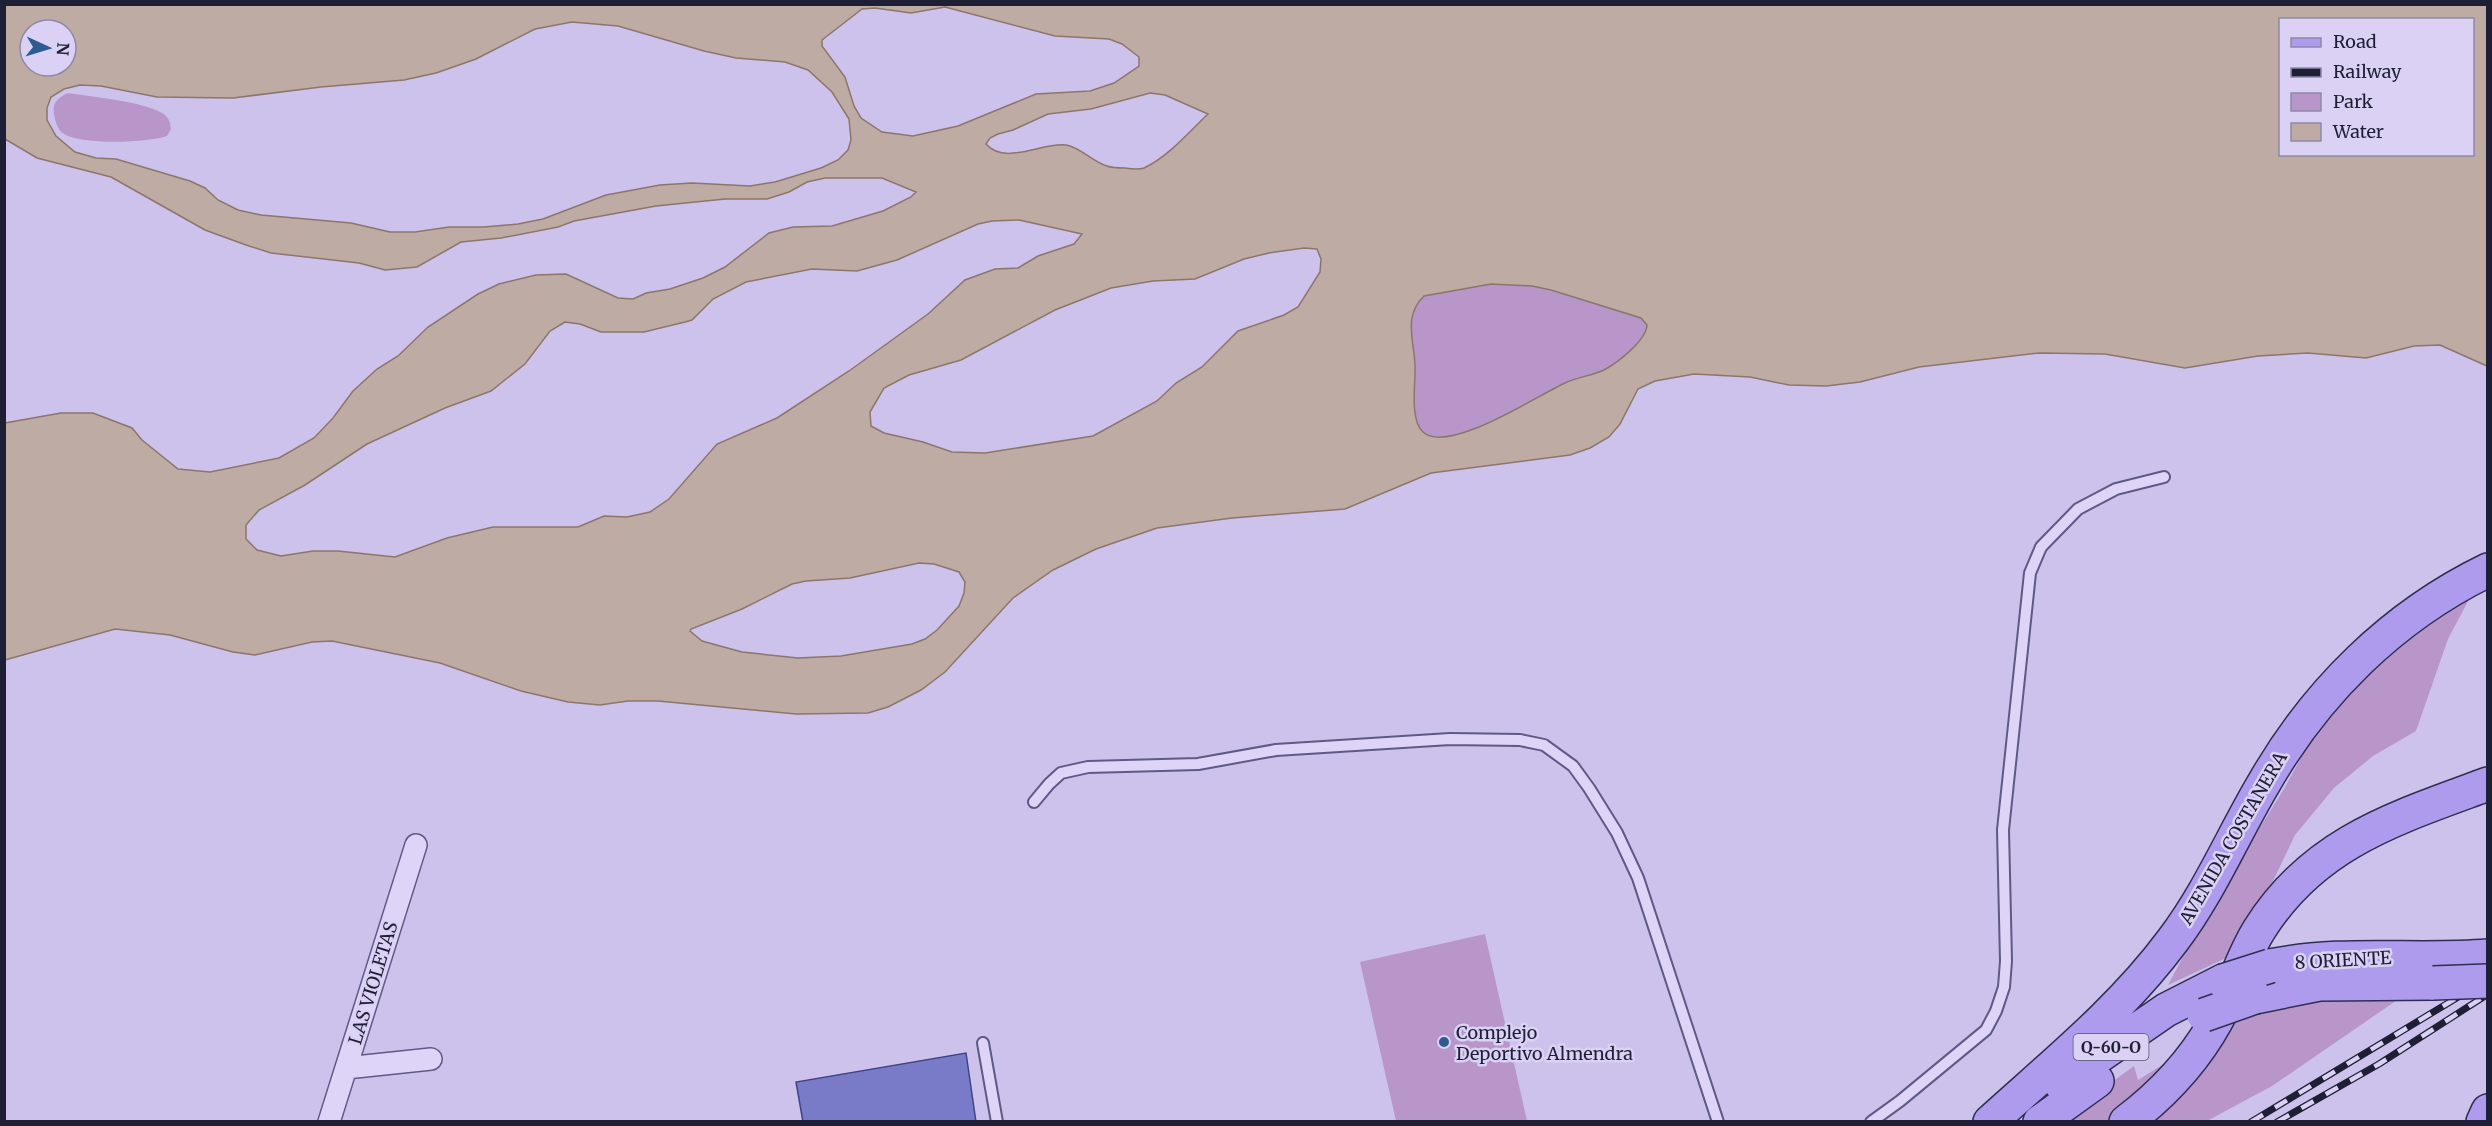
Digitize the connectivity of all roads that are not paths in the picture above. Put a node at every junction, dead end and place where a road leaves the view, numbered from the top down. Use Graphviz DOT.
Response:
graph roads {
  1 [pos="2164,477"];
  2 [pos="2487,570"];
  3 [pos="2487,784"];
  4 [pos="1034,802"];
  5 [pos="416,845"];
  6 [pos="2483,965"];
  7 [pos="983,1043"];
  8 [pos="431,1059"];
  9 [pos="346,1068"];
  10 [pos="2487,1112"];
  11 [pos="329,1122"];
  12 [pos="997,1122"];
  13 [pos="1718,1122"];
  14 [pos="1871,1122"];
  15 [pos="1990,1122"];
  16 [pos="2004,1122"];
  17 [pos="2040,1122"];
  18 [pos="2126,1122"];
  19 [pos="2483,1122"];
  1 -- 14 [label="lane"];
  2 -- 15 [label="main road, AVENIDA COSTANERA"];
  3 -- 18 [label="main road"];
  4 -- 13 [label="lane"];
  5 -- 9 [label="street, LAS VIOLETAS"];
  6 -- 16 [label="main road, 8 ORIENTE / Q-60-O, bridge"];
  6 -- 17 [label="main road, 8 ORIENTE / Q-60-O, bridge"];
  7 -- 12 [label="lane"];
  8 -- 9 [label="street"];
  9 -- 11 [label="street, LAS VIOLETAS"];
  10 -- 19 [label="main road"];
}
